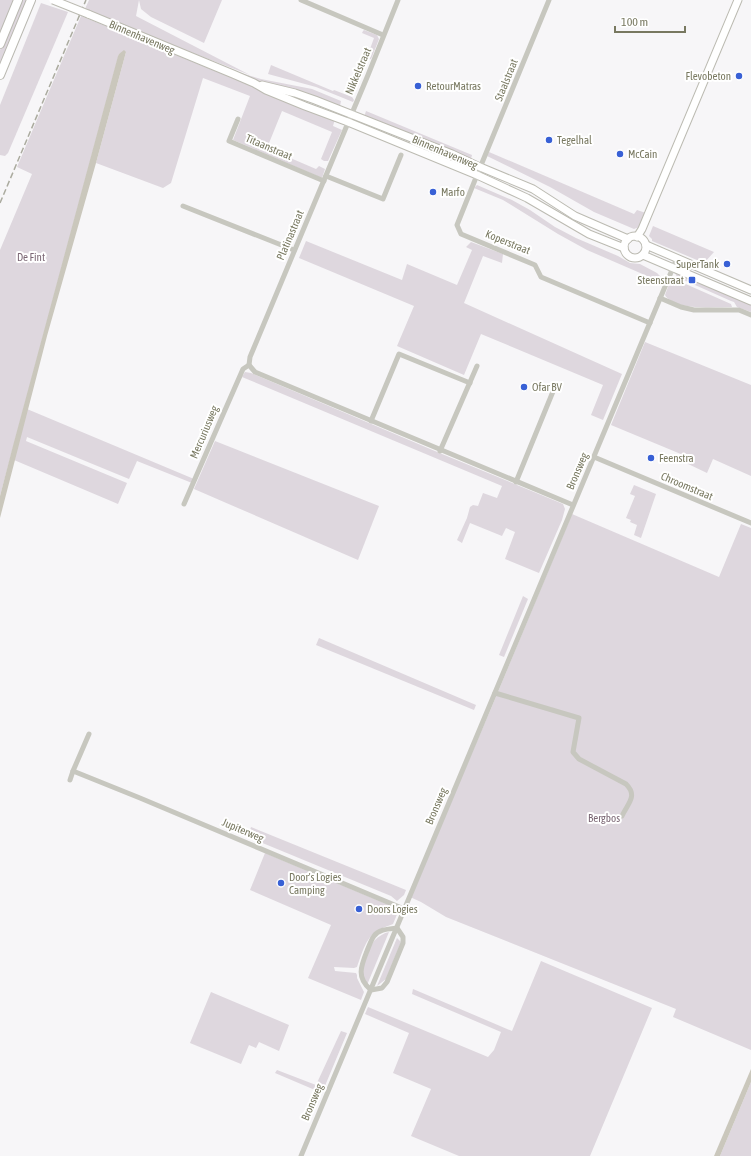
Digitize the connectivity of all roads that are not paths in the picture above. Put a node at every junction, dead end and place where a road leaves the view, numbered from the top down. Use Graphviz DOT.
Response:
graph roads {
  1 [pos="18,0"];
  2 [pos="31,0"];
  3 [pos="53,0"];
  4 [pos="301,0"];
  5 [pos="398,0"];
  6 [pos="549,0"];
  7 [pos="738,0"];
  8 [pos="383,35"];
  9 [pos="0,44"];
  10 [pos="0,75"];
  11 [pos="254,83"];
  12 [pos="351,114"];
  13 [pos="238,120"];
  14 [pos="348,122"];
  15 [pos="401,155"];
  16 [pos="480,167"];
  17 [pos="477,175"];
  18 [pos="325,178"];
  19 [pos="183,206"];
  20 [pos="628,239"];
  21 [pos="642,241"];
  22 [pos="624,248"];
  23 [pos="294,250"];
  24 [pos="643,254"];
  25 [pos="677,258"];
  26 [pos="673,268"];
  27 [pos="751,290"];
  28 [pos="660,298"];
  29 [pos="751,301"];
  30 [pos="751,315"];
  31 [pos="650,323"];
  32 [pos="249,365"];
  33 [pos="477,366"];
  34 [pos="470,382"];
  35 [pos="554,389"];
  36 [pos="371,421"];
  37 [pos="440,450"];
  38 [pos="594,457"];
  39 [pos="516,482"];
  40 [pos="184,504"];
  41 [pos="573,505"];
  42 [pos="751,523"];
  43 [pos="495,693"];
  44 [pos="89,734"];
  45 [pos="73,771"];
  46 [pos="70,780"];
  47 [pos="622,816"];
  48 [pos="404,909"];
  49 [pos="397,928"];
  50 [pos="371,990"];
  51 [pos="301,1156"];
  1 -- 9 [label="main road"];
  2 -- 10 [label="main road"];
  3 -- 11 [label="main road, Binnenhavenweg, bridge"];
  4 -- 8 [label="street"];
  5 -- 8 [label="street, Nikkelstraat"];
  6 -- 16 [label="street, Staalstraat"];
  7 -- 21 [label="main road"];
  8 -- 12 [label="street, Nikkelstraat"];
  11 -- 12 [label="main road, Binnenhavenweg"];
  11 -- 14 [label="main road, Binnenhavenweg"];
  12 -- 14 [label="street, Platinastraat"];
  12 -- 16 [label="main road, Binnenhavenweg"];
  13 -- 18 [label="street, Titaanstraat"];
  14 -- 17 [label="main road, Binnenhavenweg"];
  14 -- 18 [label="street, Platinastraat"];
  15 -- 18 [label="street, Titaanstraat"];
  16 -- 17 [label="street, Koperstraat"];
  16 -- 20 [label="main road, Binnenhavenweg"];
  17 -- 22 [label="main road, Binnenhavenweg"];
  17 -- 31 [label="street, Koperstraat"];
  18 -- 23 [label="street, Platinastraat"];
  19 -- 23 [label="street"];
  20 -- 21 [label="main road"];
  20 -- 22 [label="main road"];
  21 -- 24 [label="main road"];
  21 -- 25 [label="main road"];
  22 -- 24 [label="main road"];
  23 -- 32 [label="street, Platinastraat"];
  24 -- 26 [label="main road"];
  25 -- 26 [label="street, Bronsweg"];
  25 -- 27 [label="main road"];
  26 -- 28 [label="street, Bronsweg"];
  26 -- 29 [label="main road"];
  28 -- 30 [label="street"];
  28 -- 31 [label="street, Bronsweg"];
  31 -- 38 [label="street, Bronsweg"];
  32 -- 36 [label="street"];
  32 -- 40 [label="street, Mercuriusweg"];
  33 -- 34 [label="street"];
  34 -- 36 [label="street"];
  34 -- 37 [label="street"];
  35 -- 39 [label="street"];
  36 -- 37 [label="street"];
  37 -- 39 [label="street"];
  38 -- 41 [label="street, Bronsweg"];
  38 -- 42 [label="street, Chroomstraat"];
  39 -- 41 [label="street"];
  41 -- 43 [label="street, Bronsweg"];
  43 -- 47 [label="street"];
  43 -- 48 [label="street, Bronsweg"];
  44 -- 45 [label="street"];
  45 -- 46 [label="street"];
  45 -- 48 [label="street, Jupiterweg"];
  48 -- 49 [label="street, Bronsweg"];
  49 -- 50 [label="street, Bronsweg"];
  49 -- 50 [label="street"];
  49 -- 50 [label="street"];
  50 -- 51 [label="street, Bronsweg"];
}
